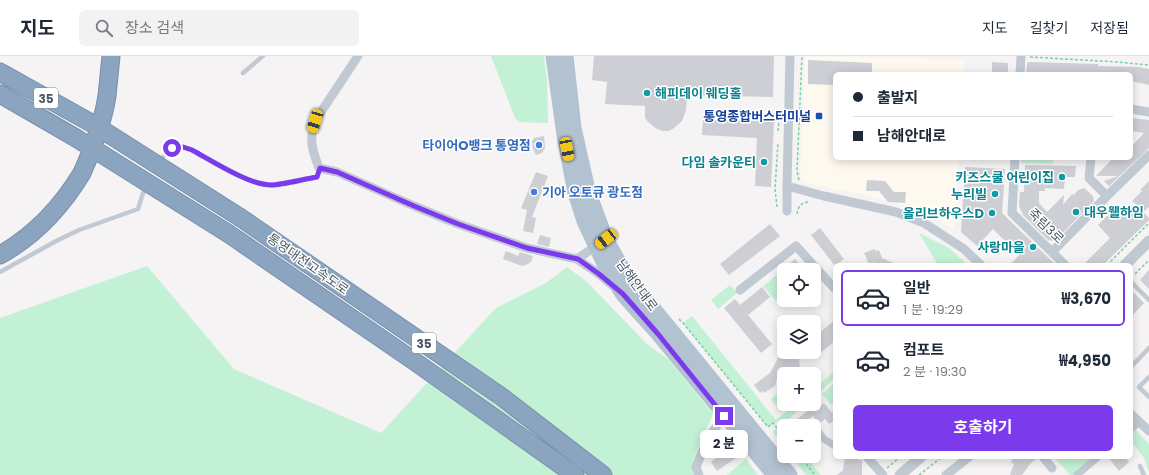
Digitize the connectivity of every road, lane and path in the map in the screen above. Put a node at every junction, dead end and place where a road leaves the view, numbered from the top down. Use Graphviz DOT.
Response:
graph roads {
  1 [pos="111,56"];
  2 [pos="263,56"];
  3 [pos="358,56"];
  4 [pos="553,56"];
  5 [pos="566,56"];
  6 [pos="790,56"];
  7 [pos="802,56"];
  8 [pos="1025,57"];
  9 [pos="1149,66"];
  10 [pos="0,72"];
  11 [pos="1021,72"];
  12 [pos="243,73"];
  13 [pos="0,94"];
  14 [pos="1133,109"];
  15 [pos="1149,112"];
  16 [pos="778,143"];
  17 [pos="1149,155"];
  18 [pos="164,156"];
  19 [pos="1015,160"];
  20 [pos="1091,160"];
  21 [pos="320,168"];
  22 [pos="148,184"];
  23 [pos="801,185"];
  24 [pos="787,186"];
  25 [pos="1107,196"];
  26 [pos="814,203"];
  27 [pos="778,208"];
  28 [pos="787,211"];
  29 [pos="797,214"];
  30 [pos="1149,223"];
  31 [pos="1149,241"];
  32 [pos="601,243"];
  33 [pos="1052,252"];
  34 [pos="0,255"];
  35 [pos="578,259"];
  36 [pos="1149,260"];
  37 [pos="979,263"];
  38 [pos="1063,263"];
  39 [pos="1109,263"];
  40 [pos="1127,263"];
  41 [pos="0,272"];
  42 [pos="1135,274"];
  43 [pos="1133,284"];
  44 [pos="833,287"];
  45 [pos="740,290"];
  46 [pos="623,294"];
  47 [pos="1149,300"];
  48 [pos="677,318"];
  49 [pos="1149,348"];
  50 [pos="1133,364"];
  51 [pos="1149,377"];
  52 [pos="1149,397"];
  53 [pos="724,416"];
  54 [pos="1133,416"];
  55 [pos="777,428"];
  56 [pos="1149,431"];
  57 [pos="821,435"];
  58 [pos="833,445"];
  59 [pos="870,459"];
  60 [pos="898,459"];
  61 [pos="919,459"];
  62 [pos="940,459"];
  63 [pos="966,459"];
  64 [pos="1045,459"];
  65 [pos="1096,459"];
  66 [pos="806,463"];
  67 [pos="1140,466"];
  68 [pos="1052,468"];
  69 [pos="882,474"];
  70 [pos="575,475"];
  71 [pos="603,475"];
  72 [pos="699,475"];
  73 [pos="774,475"];
  74 [pos="790,475"];
  75 [pos="815,475"];
  76 [pos="900,475"];
  77 [pos="920,475"];
  78 [pos="946,475"];
  79 [pos="1077,475"];
  80 [pos="1144,475"];
  1 -- 34 [label="highway, bridge"];
  2 -- 12 [label="lane"];
  3 -- 21 [label="street"];
  4 -- 32 [label="main road, 남해안대로"];
  5 -- 32 [label="main road, 남해안대로"];
  6 -- 24 [label="street"];
  7 -- 23 [label="path"];
  8 -- 9 [label="path"];
  8 -- 11 [label="street"];
  10 -- 71 [label="highway, 통영대전고속도로 / 35, bridge"];
  13 -- 70 [label="highway, 통영대전고속도로 / 35, bridge"];
  14 -- 15 [label="street"];
  16 -- 27 [label="path"];
  17 -- 25 [label="street"];
  18 -- 21 [label="lane"];
  19 -- 33 [label="street, 죽림3로"];
  20 -- 25 [label="street"];
  21 -- 35 [label="street"];
  22 -- 41 [label="lane"];
  24 -- 28 [label="street"];
  24 -- 37 [label="street"];
  25 -- 33 [label="street"];
  26 -- 29 [label="path"];
  30 -- 39 [label="path"];
  31 -- 40 [label="street"];
  32 -- 35 [label="street"];
  32 -- 46 [label="main road, 남해안대로"];
  32 -- 74 [label="main road, 남해안대로"];
  33 -- 38 [label="street, 죽림3로"];
  35 -- 46 [label="street"];
  36 -- 42 [label="path"];
  43 -- 47 [label="lane"];
  44 -- 45 [label="street"];
  46 -- 53 [label="main road, 남해안대로"];
  48 -- 55 [label="path"];
  49 -- 50 [label="lane"];
  51 -- 52 [label="lane"];
  53 -- 72 [label="street"];
  53 -- 73 [label="main road, 남해안대로"];
  54 -- 56 [label="street"];
  57 -- 58 [label="street"];
  59 -- 69 [label="street"];
  60 -- 69 [label="path"];
  61 -- 76 [label="street"];
  62 -- 77 [label="path"];
  63 -- 78 [label="street"];
  64 -- 68 [label="street"];
  65 -- 79 [label="street"];
  66 -- 75 [label="path"];
  67 -- 80 [label="lane"];
}
